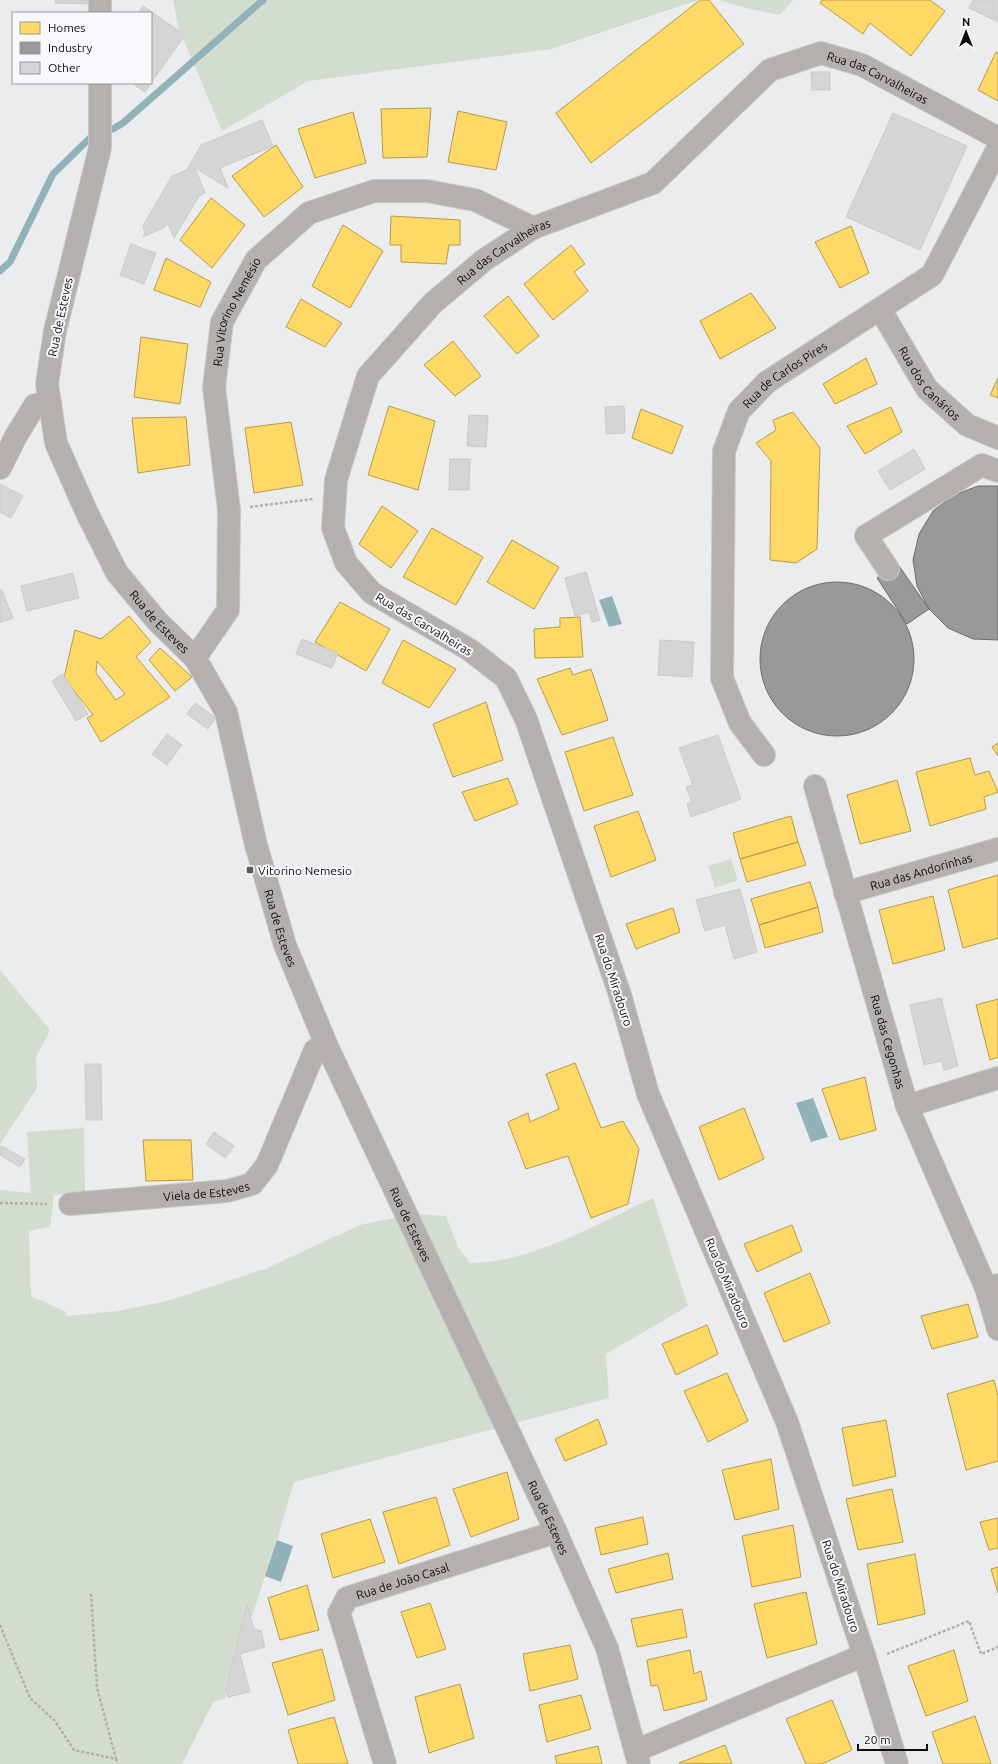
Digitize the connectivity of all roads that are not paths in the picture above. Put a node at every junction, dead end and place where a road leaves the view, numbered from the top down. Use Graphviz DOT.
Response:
graph roads {
  1 [pos="100,0"];
  2 [pos="100,12"];
  3 [pos="100,84"];
  4 [pos="998,138"];
  5 [pos="998,148"];
  6 [pos="533,228"];
  7 [pos="880,309"];
  8 [pos="50,404"];
  9 [pos="998,438"];
  10 [pos="0,468"];
  11 [pos="998,472"];
  12 [pos="888,569"];
  13 [pos="195,658"];
  14 [pos="506,678"];
  15 [pos="764,755"];
  16 [pos="815,786"];
  17 [pos="998,849"];
  18 [pos="845,894"];
  19 [pos="326,1044"];
  20 [pos="998,1078"];
  21 [pos="907,1106"];
  22 [pos="70,1204"];
  23 [pos="992,1286"];
  24 [pos="998,1329"];
  25 [pos="556,1532"];
  26 [pos="865,1658"];
  27 [pos="637,1757"];
  28 [pos="385,1764"];
  29 [pos="897,1764"];
  1 -- 2 [label="street"];
  3 -- 8 [label="street, Rua de Esteves"];
  4 -- 6 [label="street, Rua das Carvalheiras"];
  5 -- 7 [label="street, Rua de Carlos Pires"];
  6 -- 13 [label="street, Rua Vitorino Nemésio"];
  6 -- 14 [label="street, Rua das Carvalheiras"];
  7 -- 9 [label="street, Rua dos Canários"];
  7 -- 15 [label="street, Rua de Carlos Pires"];
  8 -- 10 [label="street"];
  8 -- 13 [label="street, Rua de Esteves"];
  11 -- 12 [label="street"];
  13 -- 19 [label="street, Rua de Esteves"];
  14 -- 26 [label="street, Rua do Miradouro"];
  16 -- 18 [label="street, Rua das Cegonhas"];
  17 -- 18 [label="street, Rua das Andorinhas"];
  18 -- 21 [label="street, Rua das Cegonhas"];
  19 -- 22 [label="street, Viela de Esteves"];
  19 -- 25 [label="street, Rua de Esteves"];
  20 -- 21 [label="street"];
  21 -- 23 [label="street, Rua das Cegonhas"];
  23 -- 24 [label="street, Rua das Cegonhas"];
  25 -- 27 [label="street, Rua de Esteves"];
  25 -- 28 [label="street, Rua de João Casal"];
  26 -- 27 [label="street"];
  26 -- 29 [label="street, Rua do Miradouro"];
}
